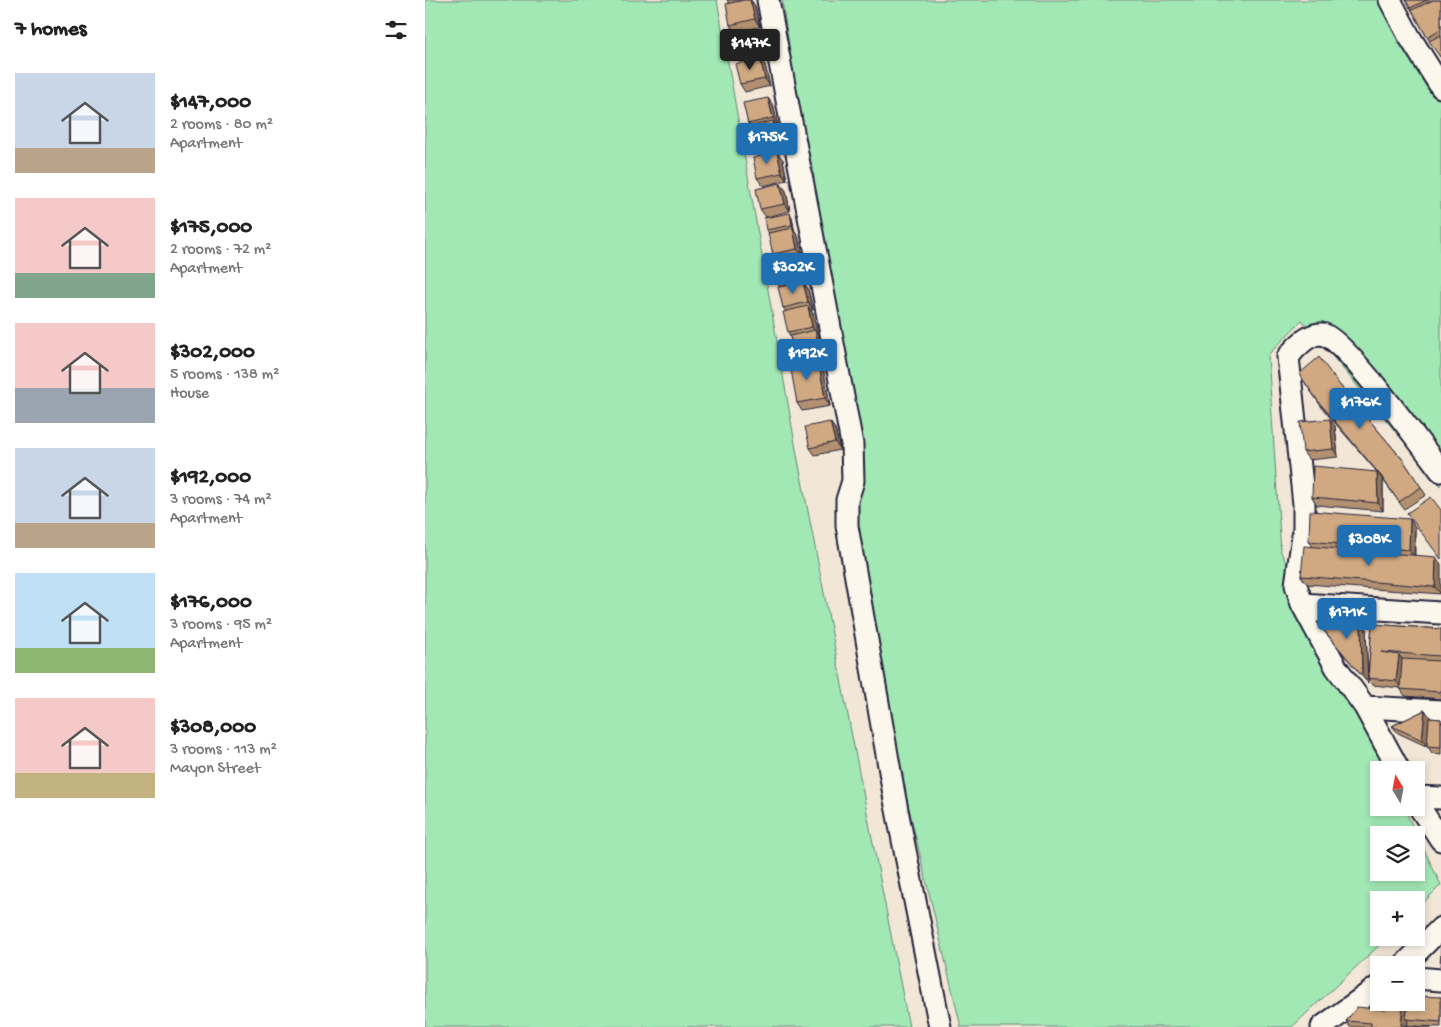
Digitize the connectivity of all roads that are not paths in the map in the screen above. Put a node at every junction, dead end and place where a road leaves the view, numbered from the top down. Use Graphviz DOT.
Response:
graph roads {
  1 [pos="768,0"];
  2 [pos="1390,0"];
  3 [pos="1441,87"];
  4 [pos="1441,471"];
  5 [pos="1302,604"];
  6 [pos="1441,613"];
  7 [pos="1365,707"];
  8 [pos="1441,711"];
  9 [pos="1394,761"];
  10 [pos="1425,797"];
  11 [pos="1441,798"];
  12 [pos="1425,816"];
  13 [pos="1441,840"];
  14 [pos="1441,928"];
  15 [pos="1413,956"];
  16 [pos="1425,979"];
  17 [pos="1441,980"];
  18 [pos="1370,993"];
  19 [pos="940,1027"];
  20 [pos="1323,1027"];
  1 -- 19 [label="street"];
  2 -- 3 [label="street"];
  4 -- 5 [label="street"];
  5 -- 6 [label="street"];
  5 -- 7 [label="street"];
  7 -- 8 [label="street"];
  7 -- 9 [label="street"];
  10 -- 11 [label="street"];
  12 -- 13 [label="street"];
  14 -- 15 [label="street"];
  16 -- 17 [label="street"];
  18 -- 20 [label="street"];
}
